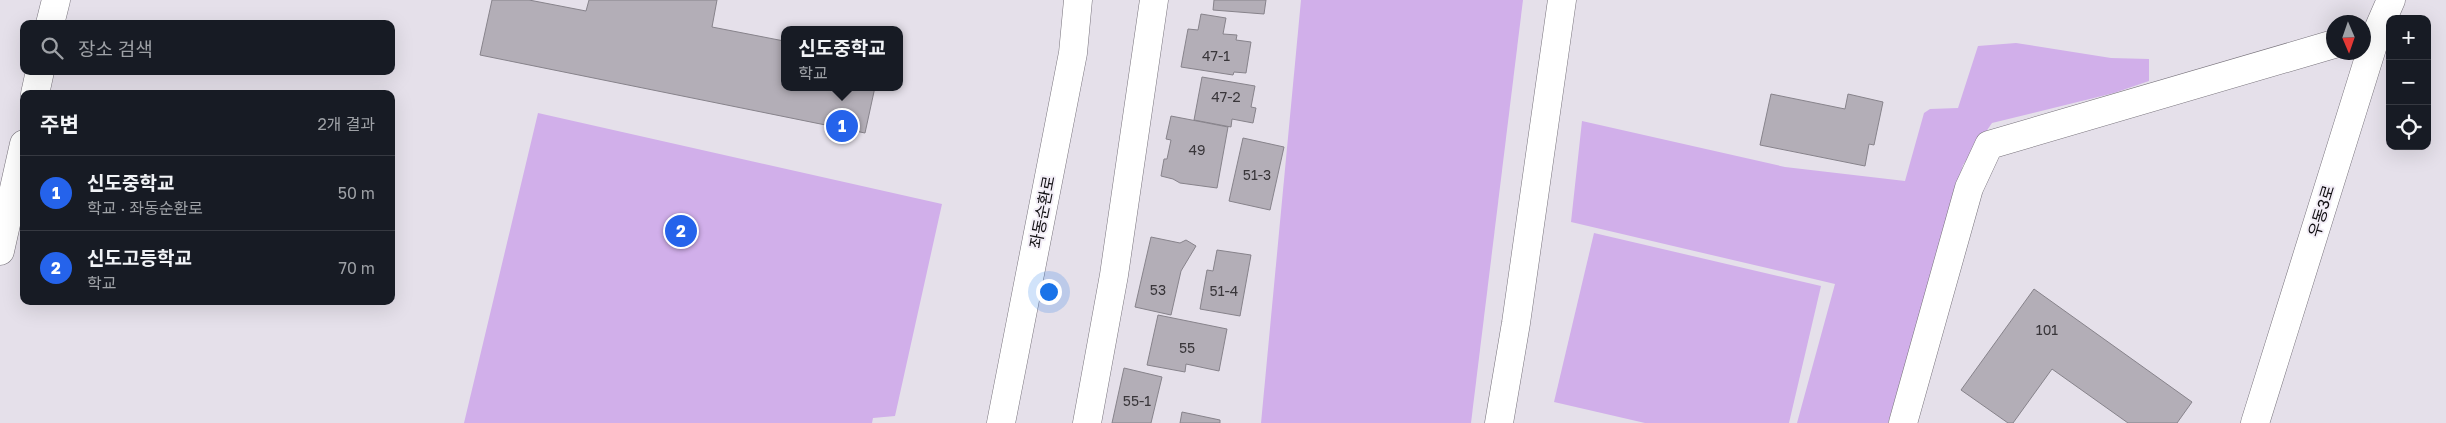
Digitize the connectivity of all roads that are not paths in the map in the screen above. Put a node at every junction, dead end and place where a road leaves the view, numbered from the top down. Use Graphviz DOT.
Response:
graph roads {
  1 [pos="56,0"];
  2 [pos="1078,0"];
  3 [pos="1154,0"];
  4 [pos="1562,0"];
  5 [pos="2391,0"];
  6 [pos="51,20"];
  7 [pos="2371,32"];
  8 [pos="2326,46"];
  9 [pos="2362,60"];
  10 [pos="39,75"];
  11 [pos="36,90"];
  12 [pos="20,162"];
  13 [pos="0,251"];
  14 [pos="1001,423"];
  15 [pos="1087,423"];
  16 [pos="1499,423"];
  17 [pos="1904,423"];
  18 [pos="2255,423"];
  1 -- 6 [label="street"];
  2 -- 14 [label="street, 좌동순환로"];
  3 -- 15 [label="street"];
  4 -- 16 [label="street"];
  5 -- 7 [label="street, 우동3로"];
  8 -- 17 [label="street"];
  9 -- 18 [label="street, 우동3로"];
  10 -- 11 [label="street"];
  12 -- 13 [label="street"];
}
